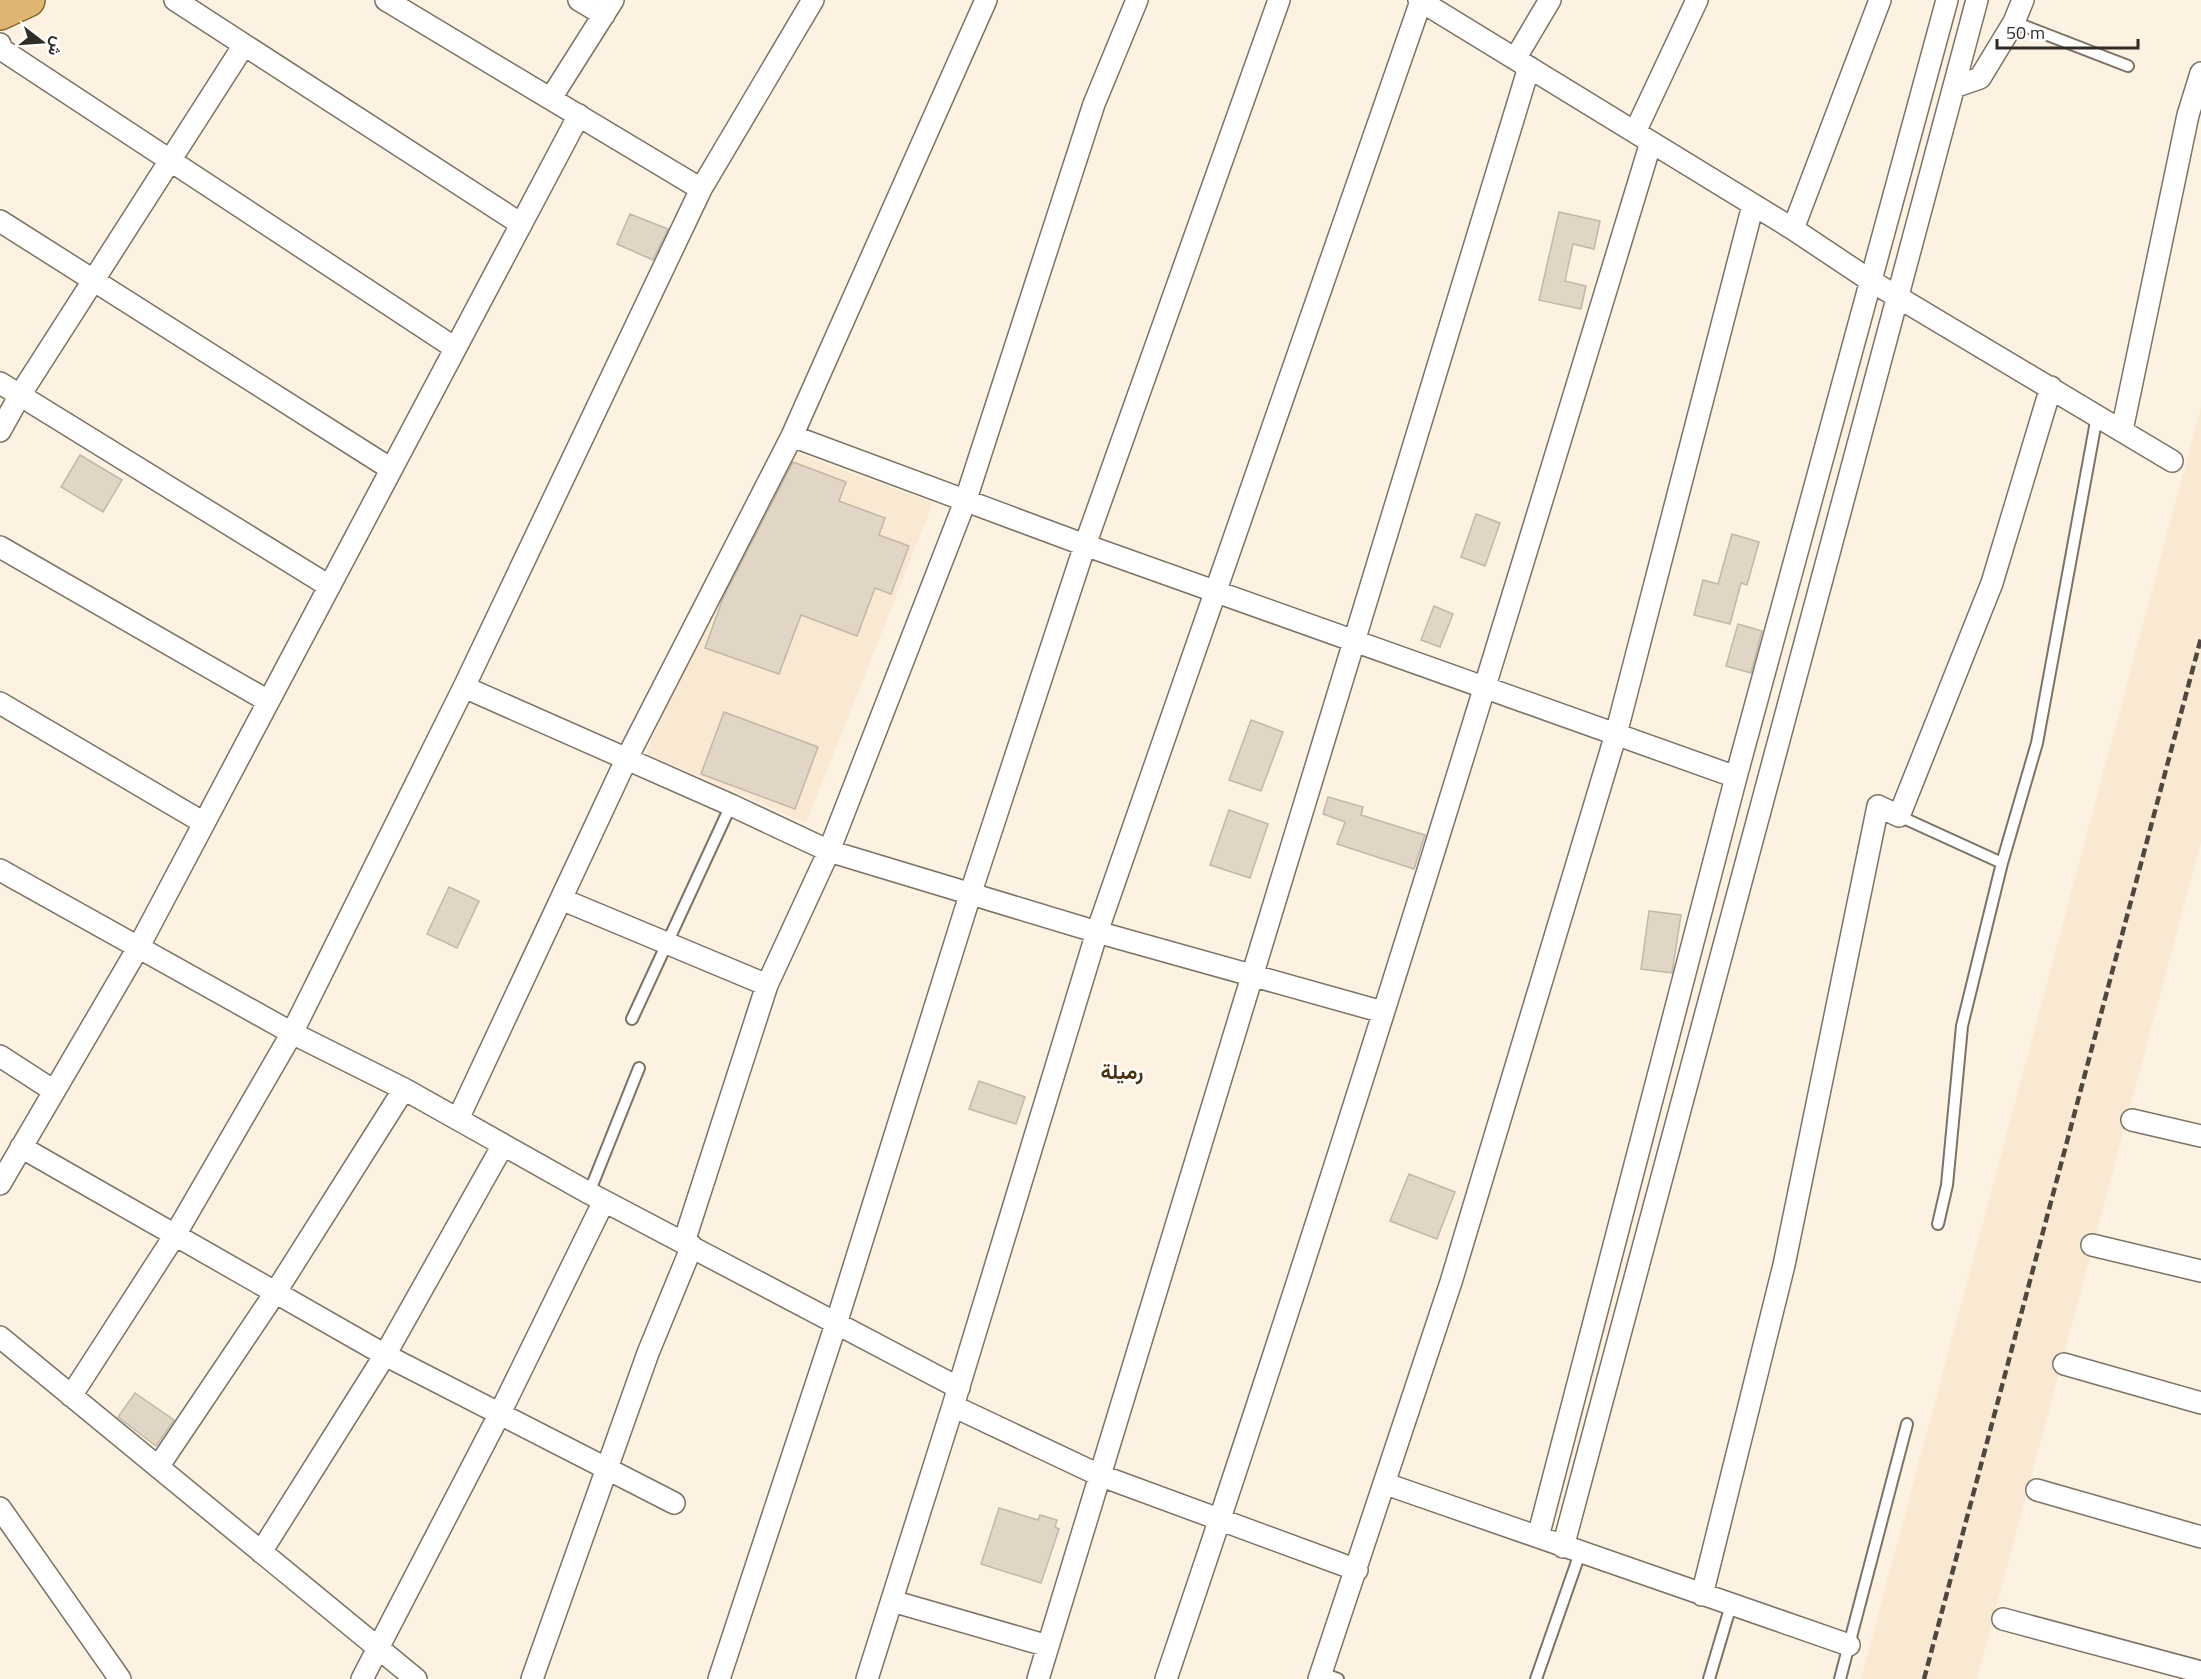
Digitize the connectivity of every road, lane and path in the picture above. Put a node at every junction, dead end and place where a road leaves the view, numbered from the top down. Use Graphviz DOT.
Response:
graph roads {
  1 [pos="28,0"];
  2 [pos="175,0"];
  3 [pos="386,0"];
  4 [pos="579,0"];
  5 [pos="813,0"];
  6 [pos="987,0"];
  7 [pos="1137,0"];
  8 [pos="1279,0"];
  9 [pos="1550,0"];
  10 [pos="1697,0"];
  11 [pos="1880,0"];
  12 [pos="1947,0"];
  13 [pos="1977,0"];
  14 [pos="2023,0"];
  15 [pos="1420,1"];
  16 [pos="609,7"];
  17 [pos="0,13"];
  18 [pos="2014,22"];
  19 [pos="0,44"];
  20 [pos="244,45"];
  21 [pos="1522,63"];
  22 [pos="2128,66"];
  23 [pos="2201,73"];
  24 [pos="1954,87"];
  25 [pos="551,98"];
  26 [pos="579,115"];
  27 [pos="1643,137"];
  28 [pos="170,160"];
  29 [pos="701,189"];
  30 [pos="1754,205"];
  31 [pos="0,221"];
  32 [pos="521,224"];
  33 [pos="1793,229"];
  34 [pos="93,280"];
  35 [pos="1871,280"];
  36 [pos="1898,295"];
  37 [pos="455,348"];
  38 [pos="0,383"];
  39 [pos="2051,387"];
  40 [pos="20,395"];
  41 [pos="2097,415"];
  42 [pos="2122,430"];
  43 [pos="0,431"];
  44 [pos="792,436"];
  45 [pos="2172,461"];
  46 [pos="391,469"];
  47 [pos="966,499"];
  48 [pos="1085,545"];
  49 [pos="0,547"];
  50 [pos="329,586"];
  51 [pos="1215,592"];
  52 [pos="1354,641"];
  53 [pos="464,687"];
  54 [pos="1485,687"];
  55 [pos="268,701"];
  56 [pos="0,703"];
  57 [pos="1616,734"];
  58 [pos="626,760"];
  59 [pos="1736,777"];
  60 [pos="731,805"];
  61 [pos="1899,816"];
  62 [pos="204,823"];
  63 [pos="829,851"];
  64 [pos="2002,863"];
  65 [pos="0,870"];
  66 [pos="970,895"];
  67 [pos="561,899"];
  68 [pos="1097,932"];
  69 [pos="668,944"];
  70 [pos="138,948"];
  71 [pos="1252,977"];
  72 [pos="767,986"];
  73 [pos="1383,1012"];
  74 [pos="632,1019"];
  75 [pos="292,1032"];
  76 [pos="0,1056"];
  77 [pos="639,1068"];
  78 [pos="404,1089"];
  79 [pos="54,1090"];
  80 [pos="458,1119"];
  81 [pos="2132,1120"];
  82 [pos="2201,1136"];
  83 [pos="503,1145"];
  84 [pos="21,1147"];
  85 [pos="0,1184"];
  86 [pos="597,1197"];
  87 [pos="1938,1224"];
  88 [pos="175,1235"];
  89 [pos="688,1244"];
  90 [pos="2092,1245"];
  91 [pos="2201,1271"];
  92 [pos="275,1293"];
  93 [pos="836,1324"];
  94 [pos="0,1337"];
  95 [pos="385,1355"];
  96 [pos="2064,1364"];
  97 [pos="72,1396"];
  98 [pos="956,1397"];
  99 [pos="2201,1403"];
  100 [pos="499,1415"];
  101 [pos="1907,1424"];
  102 [pos="158,1467"];
  103 [pos="607,1468"];
  104 [pos="1099,1475"];
  105 [pos="1386,1484"];
  106 [pos="2037,1490"];
  107 [pos="674,1503"];
  108 [pos="0,1508"];
  109 [pos="1220,1521"];
  110 [pos="1538,1537"];
  111 [pos="2201,1537"];
  112 [pos="1572,1550"];
  113 [pos="261,1552"];
  114 [pos="1357,1570"];
  115 [pos="1702,1595"];
  116 [pos="891,1601"];
  117 [pos="1731,1605"];
  118 [pos="2003,1619"];
  119 [pos="1849,1645"];
  120 [pos="1048,1646"];
  121 [pos="378,1648"];
  122 [pos="2201,1672"];
  123 [pos="1326,1677"];
  124 [pos="120,1679"];
  125 [pos="362,1679"];
  126 [pos="416,1679"];
  127 [pos="532,1679"];
  128 [pos="719,1679"];
  129 [pos="867,1679"];
  130 [pos="1038,1679"];
  131 [pos="1166,1679"];
  132 [pos="1536,1679"];
  133 [pos="1709,1679"];
  134 [pos="1840,1679"];
  1 -- 17 [label="main road"];
  2 -- 20 [label="street"];
  3 -- 25 [label="street"];
  4 -- 16 [label="street"];
  5 -- 29 [label="street"];
  6 -- 44 [label="street"];
  7 -- 47 [label="street"];
  8 -- 48 [label="street"];
  9 -- 21 [label="street"];
  10 -- 27 [label="street"];
  11 -- 33 [label="street"];
  12 -- 35 [label="street"];
  13 -- 24 [label="street"];
  14 -- 18 [label="street"];
  15 -- 21 [label="street"];
  15 -- 51 [label="street"];
  16 -- 25 [label="street"];
  18 -- 22 [label="lane"];
  18 -- 24 [label="street"];
  19 -- 28 [label="street"];
  20 -- 28 [label="street"];
  20 -- 32 [label="street"];
  21 -- 27 [label="street"];
  21 -- 52 [label="street"];
  23 -- 42 [label="street"];
  24 -- 36 [label="street"];
  25 -- 26 [label="street"];
  26 -- 29 [label="street"];
  26 -- 32 [label="street"];
  27 -- 30 [label="street"];
  27 -- 54 [label="street"];
  28 -- 34 [label="street"];
  28 -- 37 [label="street"];
  29 -- 53 [label="street"];
  30 -- 33 [label="street"];
  30 -- 57 [label="street"];
  31 -- 34 [label="street"];
  32 -- 37 [label="street"];
  33 -- 35 [label="street"];
  34 -- 40 [label="street"];
  34 -- 46 [label="street"];
  35 -- 36 [label="street"];
  35 -- 59 [label="street"];
  36 -- 39 [label="street"];
  36 -- 112 [label="street"];
  37 -- 46 [label="street"];
  38 -- 40 [label="street"];
  39 -- 41 [label="street"];
  39 -- 61 [label="street"];
  40 -- 43 [label="street"];
  40 -- 50 [label="street"];
  41 -- 42 [label="street"];
  41 -- 64 [label="lane"];
  42 -- 45 [label="street"];
  44 -- 47 [label="street"];
  44 -- 58 [label="street"];
  46 -- 50 [label="street"];
  47 -- 48 [label="street"];
  47 -- 63 [label="street"];
  48 -- 51 [label="street"];
  48 -- 66 [label="street"];
  49 -- 55 [label="street"];
  50 -- 55 [label="street"];
  51 -- 52 [label="street"];
  51 -- 68 [label="street"];
  52 -- 54 [label="street"];
  52 -- 71 [label="street"];
  53 -- 58 [label="street"];
  53 -- 75 [label="street"];
  54 -- 57 [label="street"];
  54 -- 73 [label="street"];
  55 -- 62 [label="street"];
  56 -- 62 [label="street"];
  57 -- 59 [label="street"];
  57 -- 105 [label="street"];
  58 -- 60 [label="street"];
  58 -- 67 [label="street"];
  59 -- 110 [label="street"];
  60 -- 63 [label="street"];
  60 -- 69 [label="lane"];
  61 -- 64 [label="lane"];
  61 -- 115 [label="street"];
  62 -- 70 [label="street"];
  63 -- 66 [label="street"];
  63 -- 72 [label="street"];
  64 -- 87 [label="lane"];
  65 -- 70 [label="street"];
  66 -- 68 [label="street"];
  66 -- 93 [label="street"];
  67 -- 69 [label="street"];
  67 -- 80 [label="street"];
  68 -- 71 [label="street"];
  68 -- 98 [label="street"];
  69 -- 72 [label="street"];
  69 -- 74 [label="lane"];
  70 -- 75 [label="street"];
  70 -- 79 [label="street"];
  71 -- 73 [label="street"];
  71 -- 104 [label="street"];
  72 -- 89 [label="street"];
  73 -- 109 [label="street"];
  75 -- 78 [label="street"];
  75 -- 88 [label="street"];
  76 -- 79 [label="street"];
  77 -- 86 [label="lane"];
  78 -- 80 [label="street"];
  78 -- 92 [label="street"];
  79 -- 84 [label="street"];
  80 -- 83 [label="street"];
  81 -- 82 [label="street"];
  83 -- 86 [label="street"];
  83 -- 95 [label="street"];
  84 -- 85 [label="street"];
  84 -- 88 [label="street"];
  86 -- 89 [label="street"];
  86 -- 100 [label="street"];
  88 -- 92 [label="street"];
  88 -- 97 [label="street"];
  89 -- 93 [label="street"];
  89 -- 103 [label="street"];
  90 -- 91 [label="street"];
  92 -- 95 [label="street"];
  92 -- 102 [label="street"];
  93 -- 98 [label="street"];
  93 -- 128 [label="street"];
  94 -- 97 [label="street"];
  95 -- 100 [label="street"];
  95 -- 113 [label="street"];
  96 -- 99 [label="street"];
  97 -- 102 [label="street"];
  98 -- 104 [label="street"];
  98 -- 116 [label="street"];
  100 -- 103 [label="street"];
  100 -- 121 [label="street"];
  101 -- 119 [label="lane"];
  102 -- 113 [label="street"];
  103 -- 107 [label="street"];
  103 -- 127 [label="street"];
  104 -- 109 [label="street"];
  104 -- 120 [label="street"];
  105 -- 110 [label="street"];
  105 -- 114 [label="street"];
  106 -- 111 [label="street"];
  108 -- 124 [label="street"];
  109 -- 114 [label="street"];
  109 -- 131 [label="street"];
  110 -- 112 [label="street"];
  112 -- 115 [label="street"];
  112 -- 132 [label="lane"];
  113 -- 121 [label="street"];
  114 -- 123 [label="street"];
  115 -- 117 [label="street"];
  116 -- 120 [label="street"];
  116 -- 129 [label="street"];
  117 -- 119 [label="street"];
  117 -- 133 [label="lane"];
  118 -- 122 [label="street"];
  119 -- 134 [label="lane"];
  120 -- 130 [label="street"];
  121 -- 125 [label="street"];
  121 -- 126 [label="street"];
}
